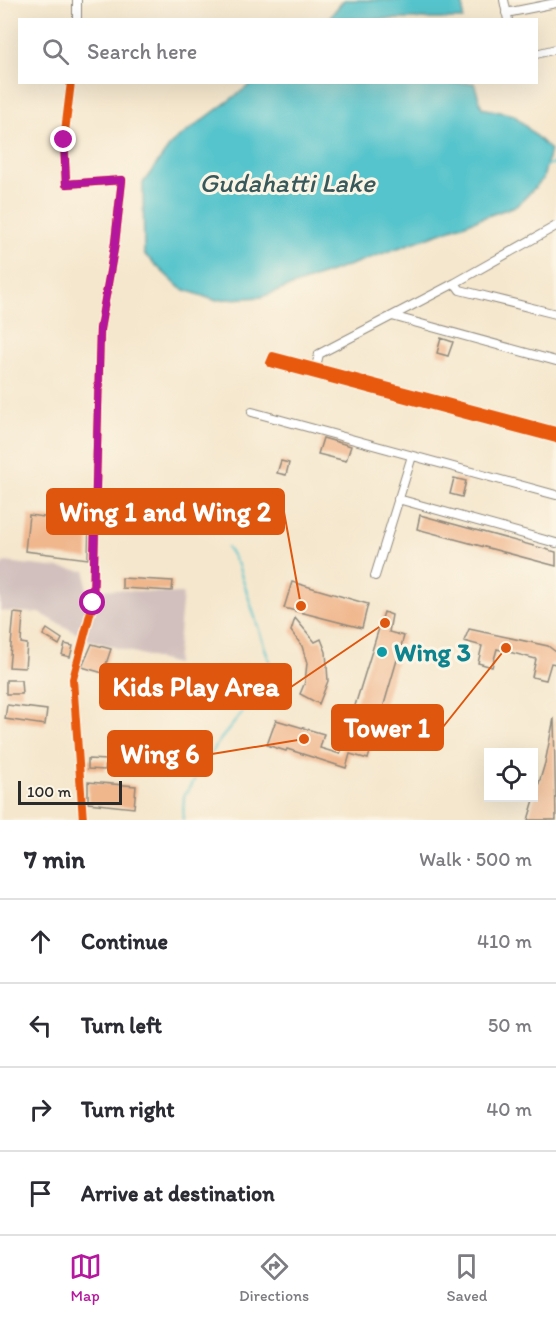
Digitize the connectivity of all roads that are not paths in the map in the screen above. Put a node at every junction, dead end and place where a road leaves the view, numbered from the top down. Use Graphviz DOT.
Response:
graph roads {
  1 [pos="77,0"];
  2 [pos="504,0"];
  3 [pos="537,3"];
  4 [pos="556,3"];
  5 [pos="507,16"];
  6 [pos="77,18"];
  7 [pos="556,50"];
  8 [pos="538,54"];
  9 [pos="71,84"];
  10 [pos="556,226"];
  11 [pos="455,283"];
  12 [pos="556,314"];
  13 [pos="392,316"];
  14 [pos="556,350"];
  15 [pos="554,361"];
  16 [pos="316,367"];
  17 [pos="252,412"];
  18 [pos="556,431"];
  19 [pos="556,439"];
  20 [pos="412,456"];
  21 [pos="556,495"];
  22 [pos="398,499"];
  23 [pos="556,543"];
  24 [pos="375,576"];
  25 [pos="83,820"];
  1 -- 6 [label="street"];
  2 -- 5 [label="street"];
  3 -- 4 [label="street"];
  3 -- 5 [label="street"];
  7 -- 8 [label="street"];
  9 -- 25 [label="street"];
  10 -- 11 [label="street"];
  11 -- 12 [label="street"];
  11 -- 13 [label="street"];
  13 -- 15 [label="street"];
  13 -- 16 [label="street"];
  14 -- 15 [label="street"];
  16 -- 18 [label="street"];
  16 -- 19 [label="street"];
  17 -- 20 [label="street"];
  20 -- 21 [label="street"];
  20 -- 22 [label="street"];
  22 -- 23 [label="street"];
  22 -- 24 [label="street"];
}
